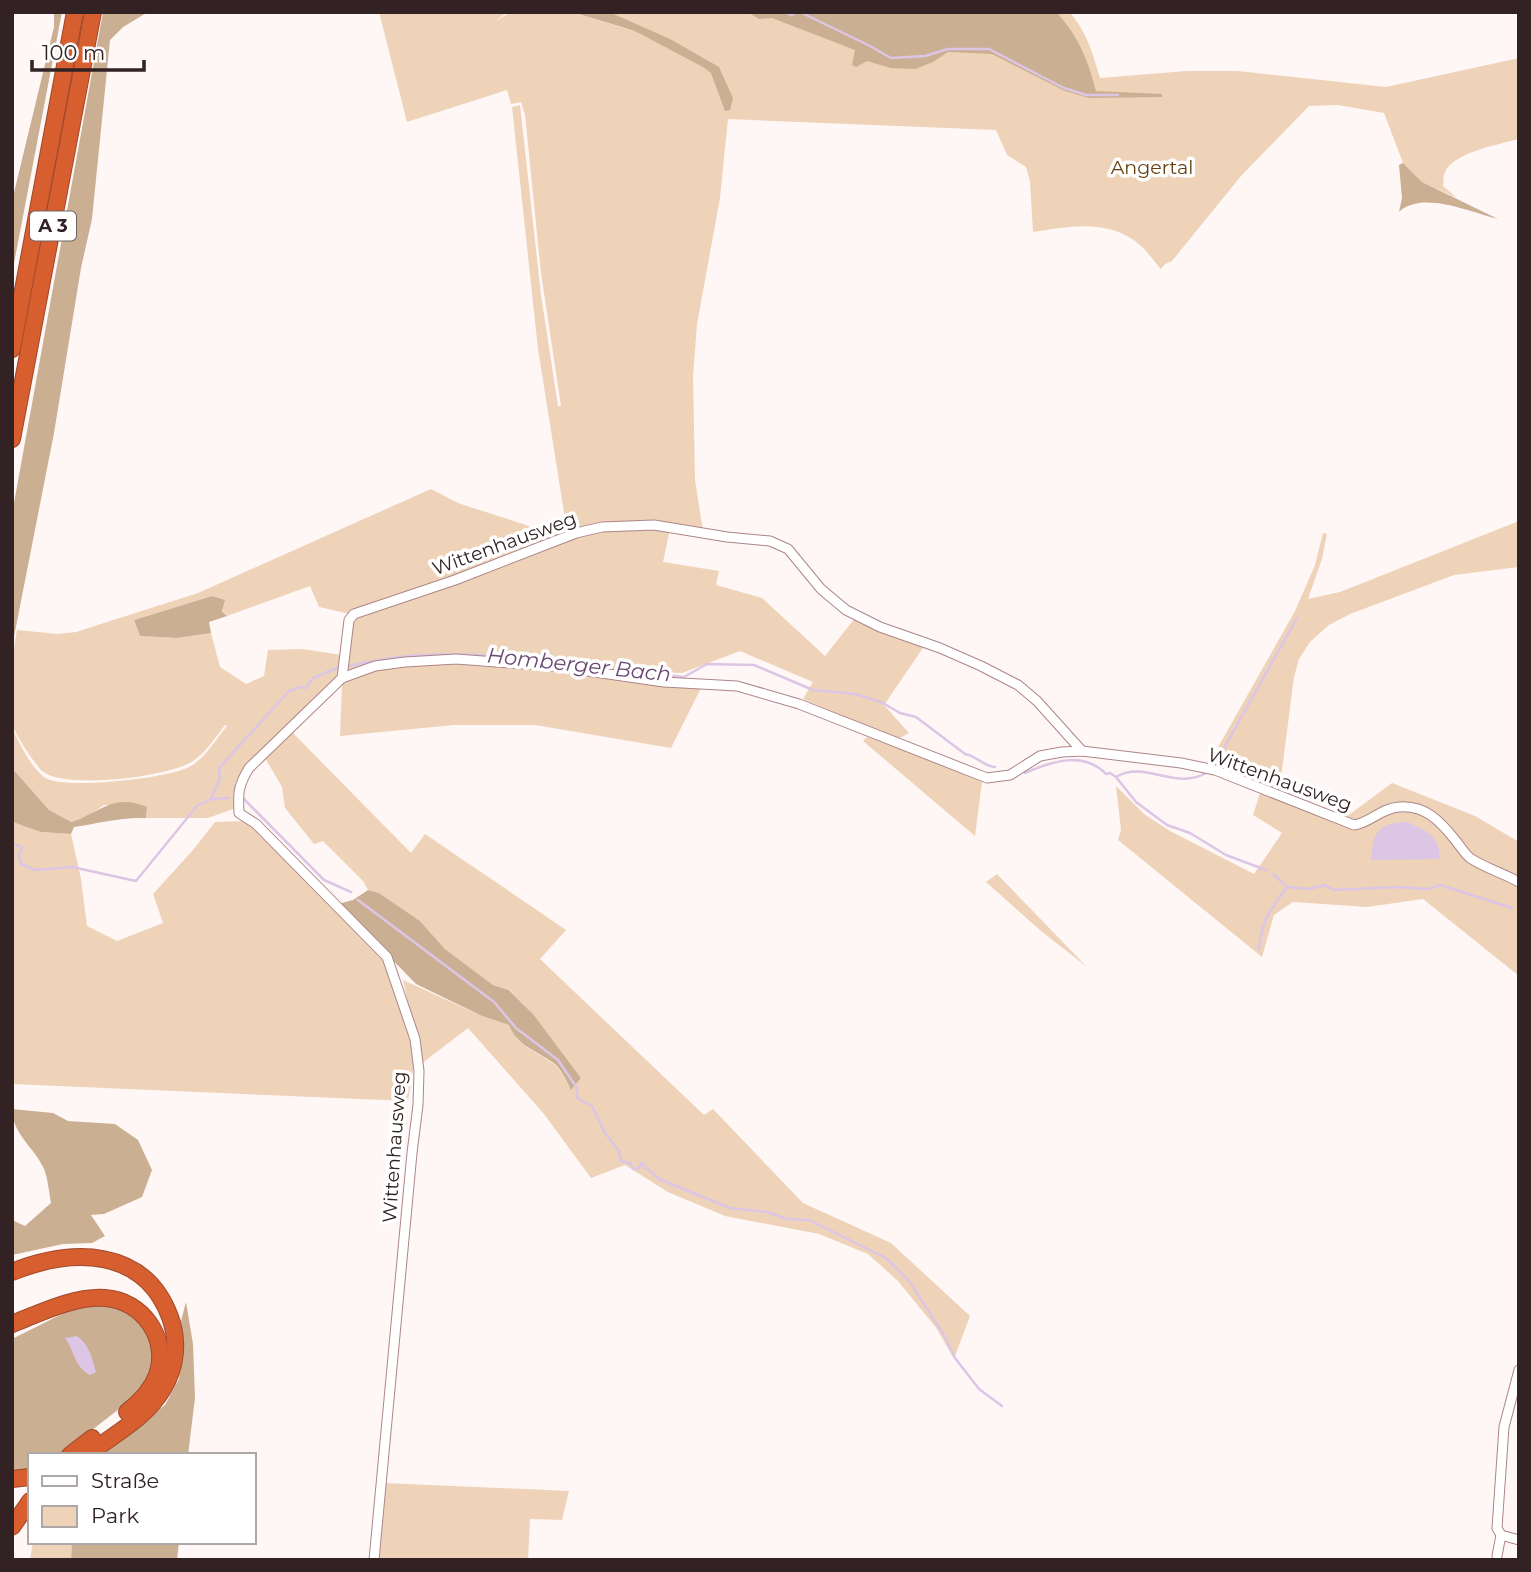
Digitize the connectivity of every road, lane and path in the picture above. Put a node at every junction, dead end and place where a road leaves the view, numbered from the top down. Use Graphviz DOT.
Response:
graph roads {
  1 [pos="75,12"];
  2 [pos="93,12"];
  3 [pos="12,349"];
  4 [pos="12,439"];
  5 [pos="342,678"];
  6 [pos="1082,751"];
  7 [pos="1519,882"];
  8 [pos="12,1272"];
  9 [pos="12,1324"];
  10 [pos="1519,1370"];
  11 [pos="73,1453"];
  12 [pos="90,1453"];
  13 [pos="28,1504"];
  14 [pos="12,1527"];
  15 [pos="1500,1533"];
  16 [pos="1519,1540"];
  17 [pos="1497,1556"];
  18 [pos="374,1560"];
  1 -- 3 [label="highway, A 3"];
  2 -- 4 [label="highway, A 3"];
  5 -- 6 [label="street, Wittenhausweg"];
  5 -- 6 [label="street, Wittenhausweg"];
  5 -- 18 [label="street, Wittenhausweg"];
  6 -- 7 [label="street, Wittenhausweg"];
  8 -- 12 [label="highway"];
  9 -- 11 [label="highway"];
  10 -- 15 [label="street"];
  13 -- 14 [label="highway"];
  15 -- 16 [label="street"];
  15 -- 17 [label="street"];
}
